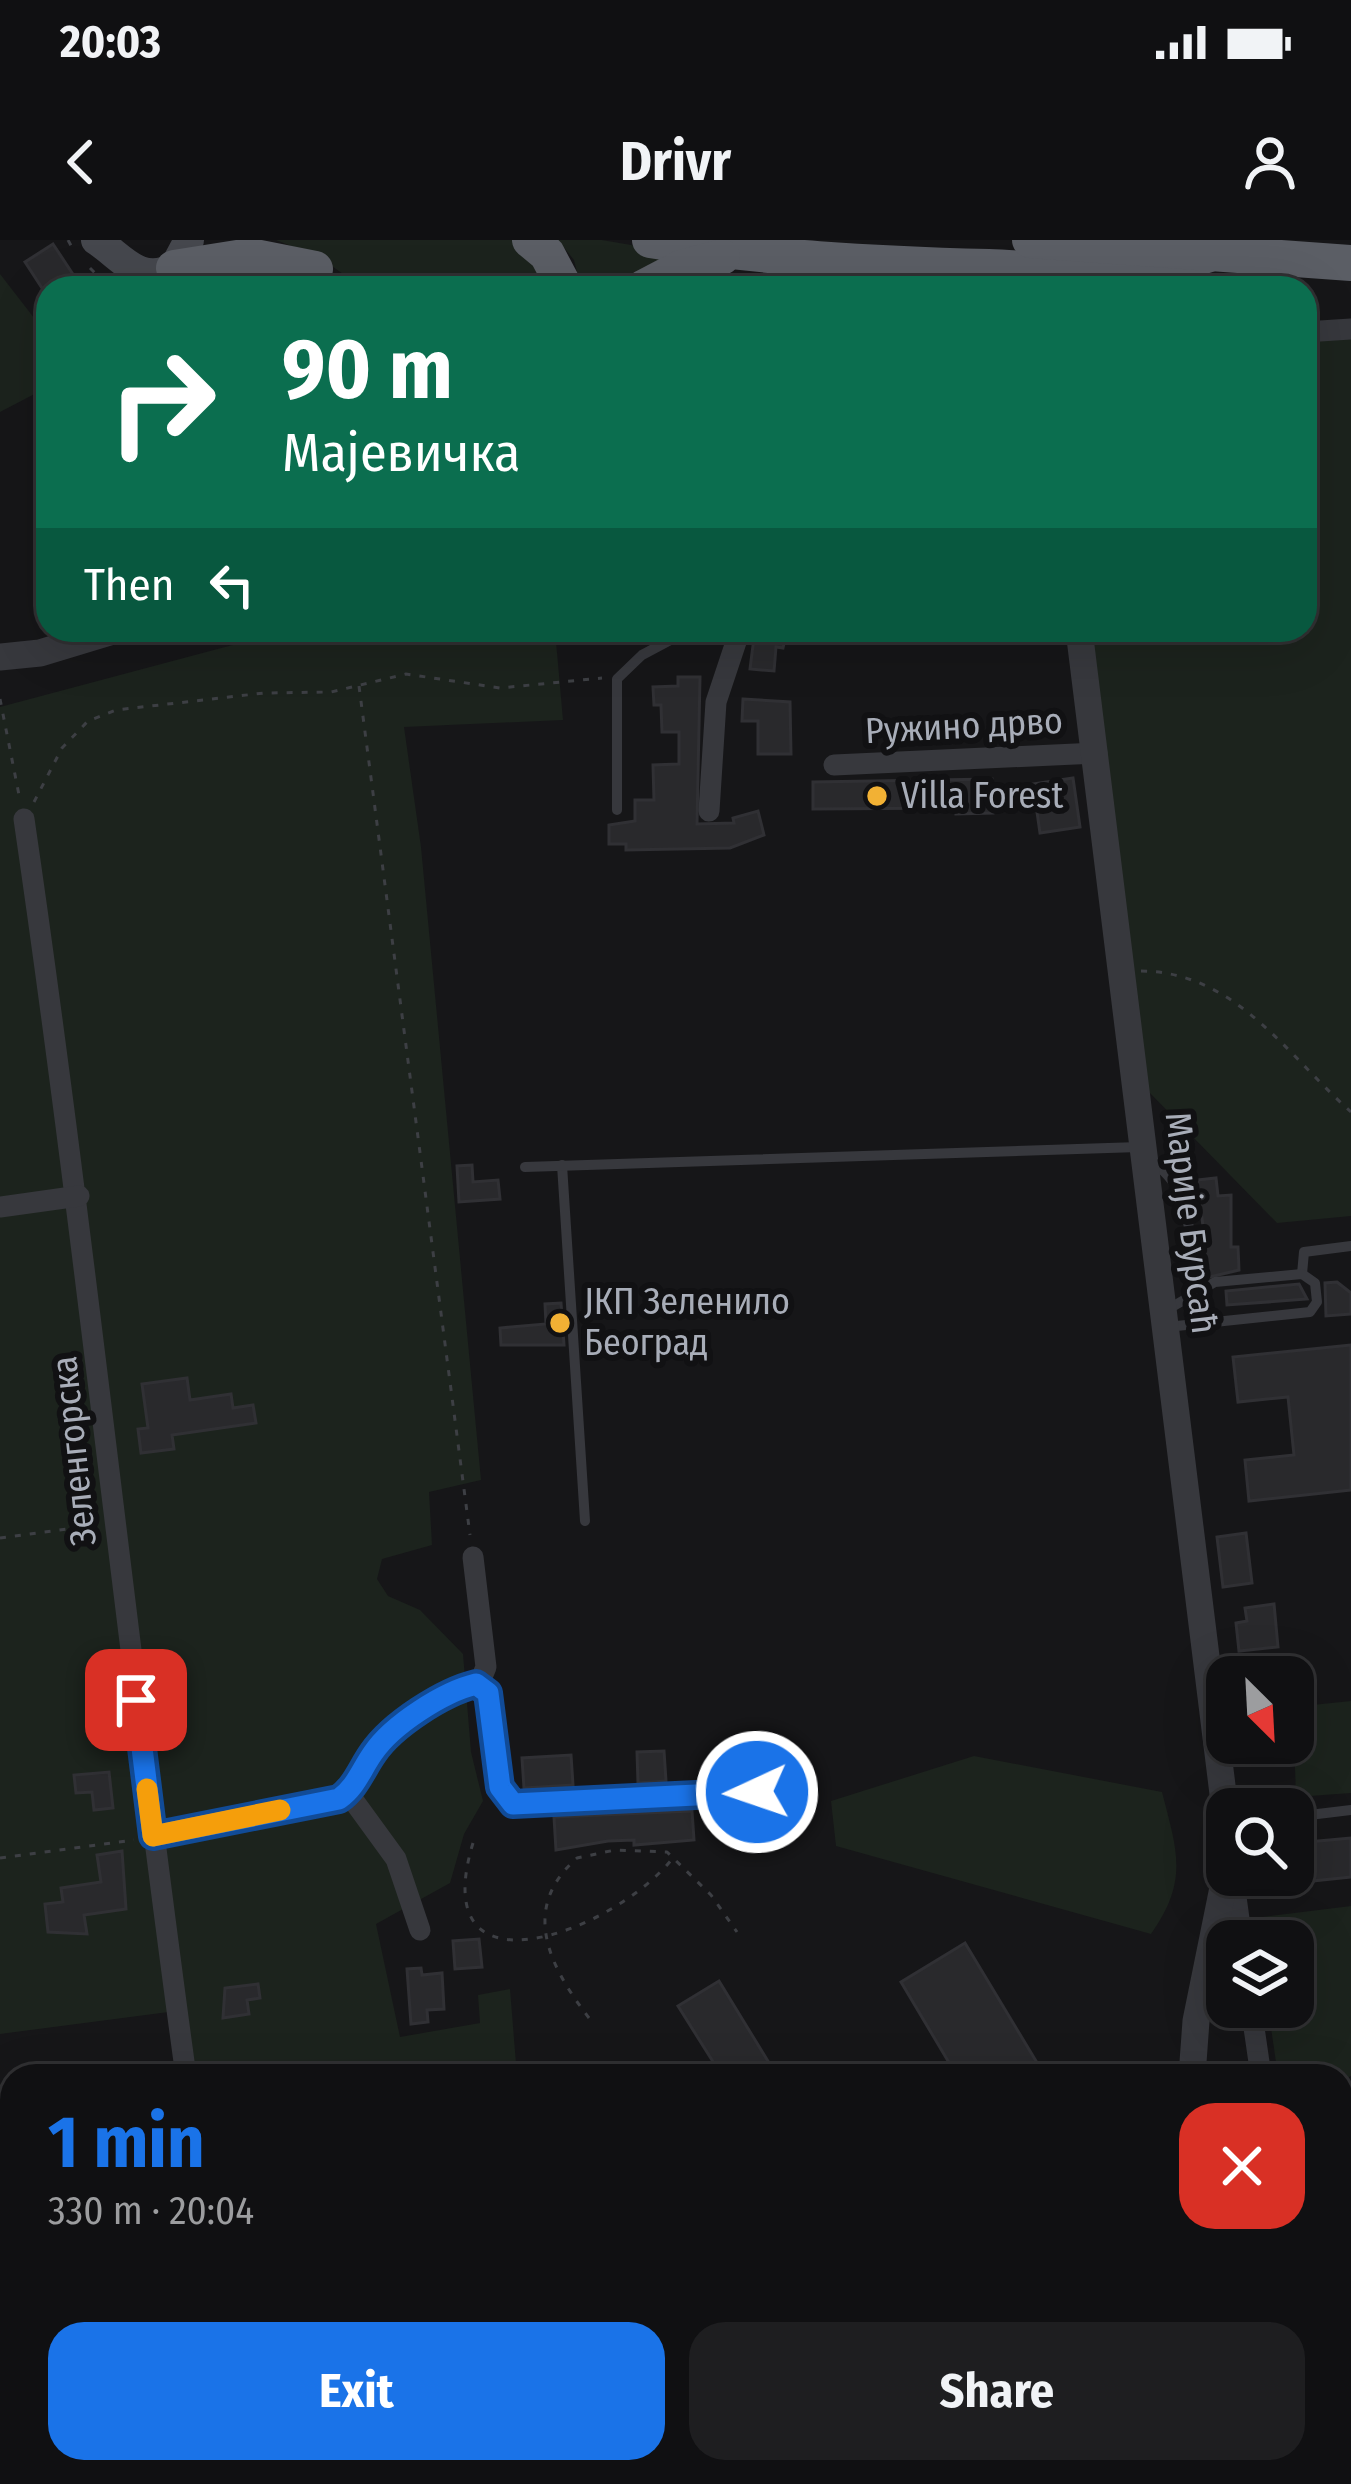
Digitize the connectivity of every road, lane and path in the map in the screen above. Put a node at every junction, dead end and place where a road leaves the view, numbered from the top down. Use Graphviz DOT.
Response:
graph roads {
  1 [pos="262,240"];
  2 [pos="530,240"];
  3 [pos="650,240"];
  4 [pos="1030,240"];
  5 [pos="110,246"];
  6 [pos="182,254"];
  7 [pos="747,254"];
  8 [pos="1207,255"];
  9 [pos="1351,263"];
  10 [pos="992,267"];
  11 [pos="324,276"];
  12 [pos="327,276"];
  13 [pos="559,276"];
  14 [pos="668,276"];
  15 [pos="896,276"];
  16 [pos="972,276"];
  17 [pos="1351,329"];
  18 [pos="1317,331"];
  19 [pos="76,642"];
  20 [pos="666,642"];
  21 [pos="736,642"];
  22 [pos="1081,642"];
  23 [pos="40,653"];
  24 [pos="0,657"];
  25 [pos="0,671"];
  26 [pos="617,679"];
  27 [pos="358,686"];
  28 [pos="0,699"];
  29 [pos="1097,753"];
  30 [pos="834,765"];
  31 [pos="617,810"];
  32 [pos="709,812"];
  33 [pos="24,819"];
  34 [pos="1123,971"];
  35 [pos="1351,1112"];
  36 [pos="1146,1153"];
  37 [pos="562,1165"];
  38 [pos="524,1167"];
  39 [pos="79,1196"];
  40 [pos="0,1207"];
  41 [pos="1351,1246"];
  42 [pos="1302,1274"];
  43 [pos="1192,1294"];
  44 [pos="1166,1319"];
  45 [pos="585,1521"];
  46 [pos="116,1522"];
  47 [pos="0,1538"];
  48 [pos="473,1557"];
  49 [pos="479,1684"];
  50 [pos="1223,1788"];
  51 [pos="348,1792"];
  52 [pos="757,1792"];
  53 [pos="1351,1810"];
  54 [pos="1314,1814"];
  55 [pos="153,1836"];
  56 [pos="473,1843"];
  57 [pos="674,1857"];
  58 [pos="0,1858"];
  59 [pos="1224,1896"];
  60 [pos="420,1930"];
  61 [pos="737,1932"];
  62 [pos="543,1939"];
  63 [pos="589,2018"];
  64 [pos="1254,2028"];
  65 [pos="184,2064"];
  66 [pos="1193,2064"];
  67 [pos="1259,2064"];
  1 -- 12 [label="highway"];
  2 -- 13 [label="highway"];
  3 -- 7 [label="highway"];
  4 -- 8 [label="highway"];
  5 -- 6 [label="main road"];
  6 -- 11 [label="highway"];
  7 -- 14 [label="highway"];
  7 -- 15 [label="highway"];
  8 -- 9 [label="highway"];
  8 -- 10 [label="highway"];
  10 -- 15 [label="highway"];
  10 -- 16 [label="highway"];
  17 -- 18 [label="street"];
  19 -- 23 [label="street"];
  20 -- 26 [label="lane"];
  21 -- 32 [label="street"];
  22 -- 29 [label="street, Марије Бурсаћ"];
  23 -- 24 [label="street"];
  23 -- 25 [label="street"];
  26 -- 27 [label="path"];
  26 -- 31 [label="lane"];
  27 -- 33 [label="path"];
  27 -- 48 [label="path"];
  28 -- 33 [label="path"];
  29 -- 30 [label="street, Ружино дрво"];
  29 -- 34 [label="street, Марије Бурсаћ"];
  33 -- 39 [label="street, Зеленгорска"];
  34 -- 35 [label="path"];
  34 -- 36 [label="street, Марије Бурсаћ"];
  36 -- 37 [label="lane"];
  36 -- 43 [label="lane"];
  36 -- 44 [label="street, Марије Бурсаћ"];
  37 -- 38 [label="lane"];
  37 -- 45 [label="lane"];
  39 -- 40 [label="street"];
  39 -- 46 [label="street, Зеленгорска"];
  41 -- 42 [label="lane"];
  42 -- 43 [label="lane"];
  42 -- 44 [label="lane"];
  43 -- 44 [label="lane"];
  44 -- 50 [label="street, Марије Бурсаћ"];
  46 -- 47 [label="path"];
  46 -- 55 [label="street, Зеленгорска"];
  48 -- 49 [label="street"];
  49 -- 51 [label="street"];
  49 -- 52 [label="street"];
  51 -- 55 [label="street"];
  51 -- 60 [label="street"];
  53 -- 54 [label="lane"];
  55 -- 58 [label="path"];
  55 -- 65 [label="street, Зеленгорска"];
  56 -- 62 [label="path"];
  57 -- 61 [label="path"];
  57 -- 62 [label="path"];
  57 -- 62 [label="path"];
  59 -- 66 [label="street"];
  62 -- 63 [label="path"];
  64 -- 67 [label="street"];
}
